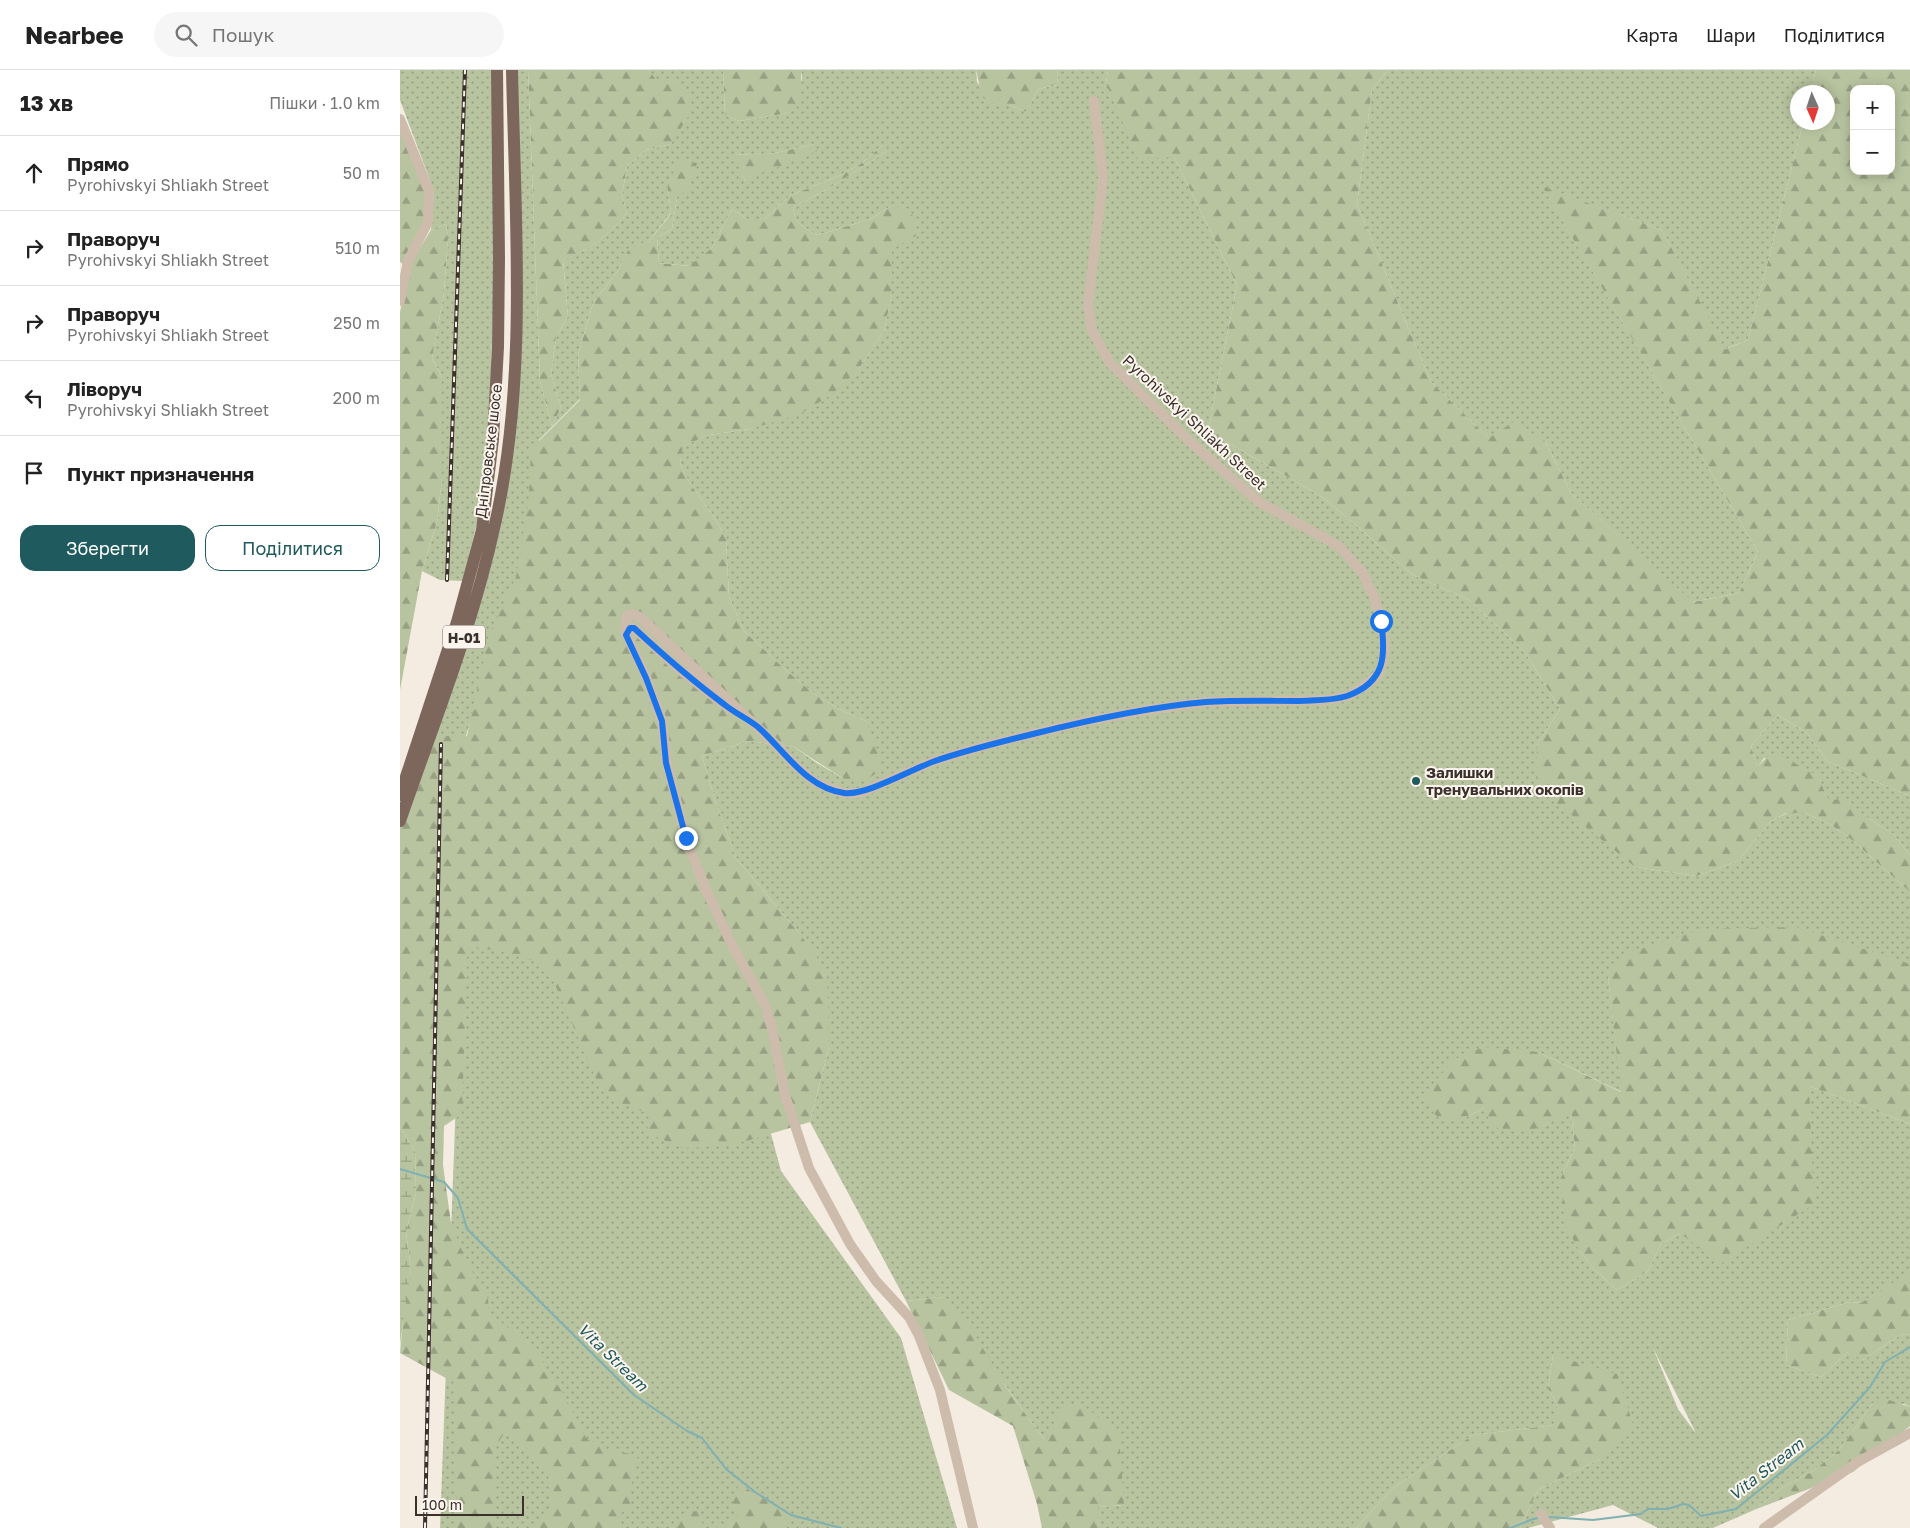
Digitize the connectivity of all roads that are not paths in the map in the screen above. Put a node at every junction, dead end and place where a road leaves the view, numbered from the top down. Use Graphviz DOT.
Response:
graph roads {
  1 [pos="497,70"];
  2 [pos="512,70"];
  3 [pos="1094,101"];
  4 [pos="400,119"];
  5 [pos="400,301"];
  6 [pos="626,635"];
  7 [pos="756,726"];
  8 [pos="400,795"];
  9 [pos="400,821"];
  10 [pos="1910,1433"];
  11 [pos="1541,1514"];
  12 [pos="973,1528"];
  13 [pos="1550,1528"];
  14 [pos="1764,1528"];
  1 -- 8 [label="main road, Дніпровське шосе / Н-01"];
  2 -- 9 [label="main road, Дніпровське шосе / Н-01"];
  3 -- 7 [label="street, Pyrohivskyi Shliakh Street"];
  4 -- 5 [label="street"];
  6 -- 7 [label="street, Pyrohivskyi Shliakh Street"];
  6 -- 7 [label="street, Pyrohivskyi Shliakh Street"];
  6 -- 12 [label="street"];
  10 -- 14 [label="street"];
  11 -- 13 [label="street"];
}
